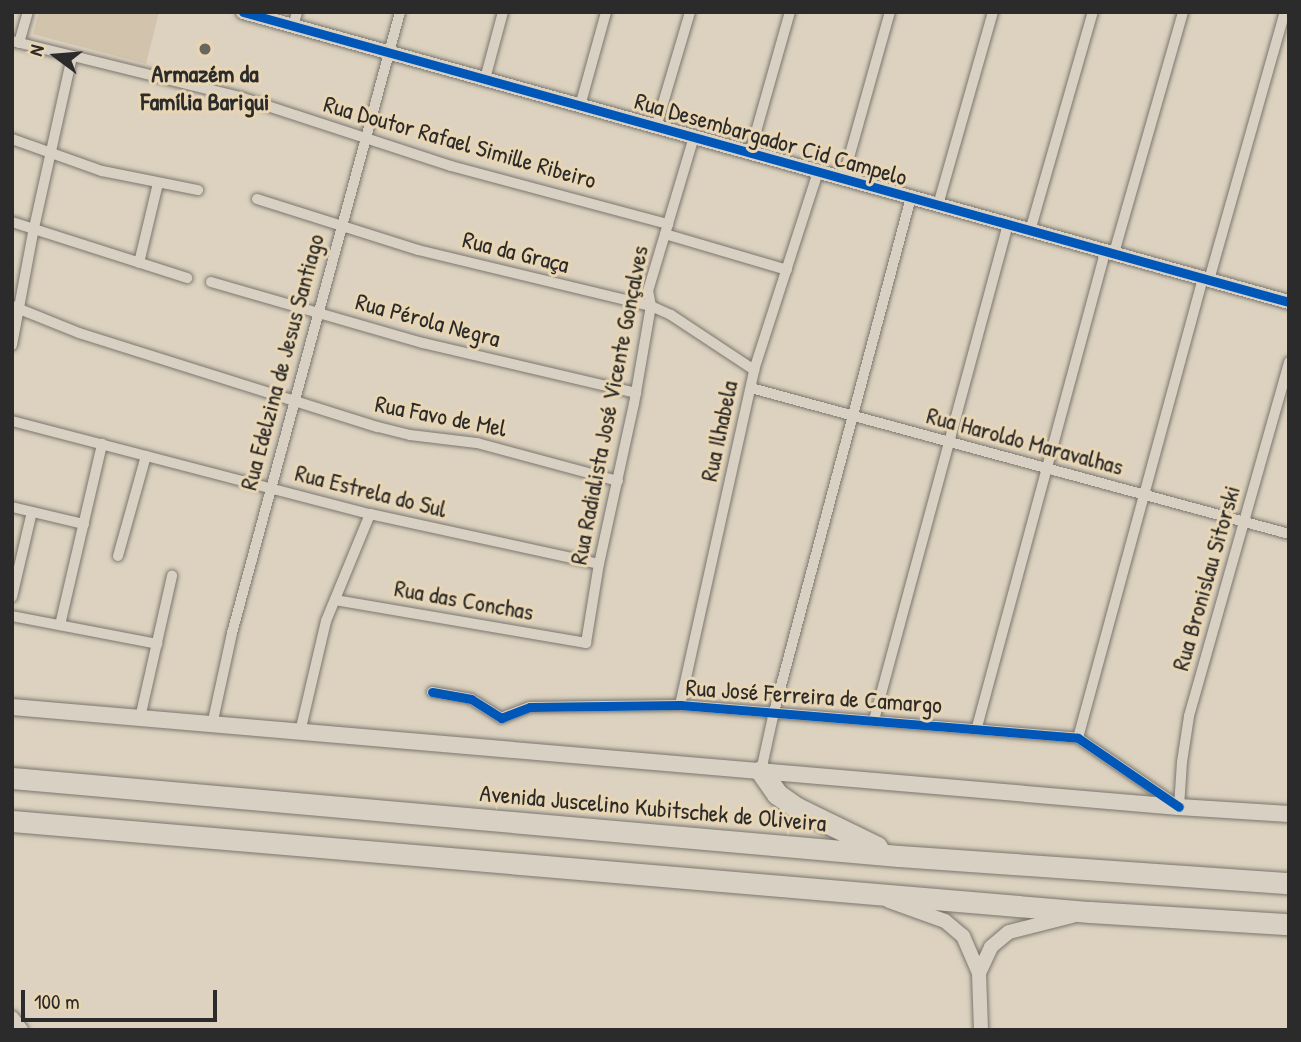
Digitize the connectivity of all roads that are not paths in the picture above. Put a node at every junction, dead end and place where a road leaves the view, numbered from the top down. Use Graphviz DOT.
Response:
graph roads {
  1 [pos="28,12"];
  2 [pos="243,12"];
  3 [pos="400,12"];
  4 [pos="503,12"];
  5 [pos="606,12"];
  6 [pos="690,12"];
  7 [pos="790,12"];
  8 [pos="890,12"];
  9 [pos="993,12"];
  10 [pos="1093,12"];
  11 [pos="1183,12"];
  12 [pos="1285,12"];
  13 [pos="295,19"];
  14 [pos="16,42"];
  15 [pos="388,53"];
  16 [pos="72,56"];
  17 [pos="485,79"];
  18 [pos="580,106"];
  19 [pos="656,127"];
  20 [pos="694,137"];
  21 [pos="365,138"];
  22 [pos="12,139"];
  23 [pos="51,150"];
  24 [pos="750,153"];
  25 [pos="818,172"];
  26 [pos="843,179"];
  27 [pos="158,183"];
  28 [pos="198,190"];
  29 [pos="911,197"];
  30 [pos="257,199"];
  31 [pos="938,205"];
  32 [pos="12,222"];
  33 [pos="341,223"];
  34 [pos="1008,224"];
  35 [pos="34,228"];
  36 [pos="667,229"];
  37 [pos="1031,231"];
  38 [pos="1109,252"];
  39 [pos="139,262"];
  40 [pos="787,270"];
  41 [pos="187,278"];
  42 [pos="1206,279"];
  43 [pos="211,282"];
  44 [pos="1289,302"];
  45 [pos="651,306"];
  46 [pos="15,307"];
  47 [pos="317,312"];
  48 [pos="12,345"];
  49 [pos="1289,362"];
  50 [pos="754,370"];
  51 [pos="751,388"];
  52 [pos="636,393"];
  53 [pos="294,401"];
  54 [pos="853,416"];
  55 [pos="12,421"];
  56 [pos="949,442"];
  57 [pos="103,444"];
  58 [pos="146,456"];
  59 [pos="1046,468"];
  60 [pos="618,481"];
  61 [pos="270,488"];
  62 [pos="1144,495"];
  63 [pos="12,507"];
  64 [pos="32,512"];
  65 [pos="370,514"];
  66 [pos="1244,522"];
  67 [pos="84,524"];
  68 [pos="1289,534"];
  69 [pos="118,556"];
  70 [pos="599,565"];
  71 [pos="172,576"];
  72 [pos="12,597"];
  73 [pos="335,600"];
  74 [pos="12,617"];
  75 [pos="60,625"];
  76 [pos="586,643"];
  77 [pos="157,645"];
  78 [pos="432,692"];
  79 [pos="680,705"];
  80 [pos="12,707"];
  81 [pos="774,712"];
  82 [pos="140,718"];
  83 [pos="874,720"];
  84 [pos="212,725"];
  85 [pos="977,727"];
  86 [pos="299,732"];
  87 [pos="1078,738"];
  88 [pos="761,771"];
  89 [pos="12,778"];
  90 [pos="1179,807"];
  91 [pos="1289,814"];
  92 [pos="12,821"];
  93 [pos="899,856"];
  94 [pos="1289,883"];
  95 [pos="865,892"];
  96 [pos="1090,912"];
  97 [pos="1289,924"];
  98 [pos="979,973"];
  99 [pos="12,1018"];
  100 [pos="21,1030"];
  101 [pos="981,1030"];
  1 -- 14 [label="street"];
  2 -- 13 [label="street, Rua Desembargador Cid Campelo"];
  3 -- 15 [label="street, Rua Edelzina de Jesus Santiago"];
  4 -- 17 [label="street"];
  5 -- 18 [label="street"];
  6 -- 19 [label="street"];
  7 -- 24 [label="street"];
  8 -- 26 [label="street"];
  9 -- 31 [label="street"];
  10 -- 37 [label="street"];
  11 -- 38 [label="street"];
  12 -- 42 [label="street"];
  13 -- 15 [label="street, Rua Desembargador Cid Campelo"];
  14 -- 16 [label="street, Rua Doutor Rafael Simille Ribeiro"];
  15 -- 17 [label="street, Rua Desembargador Cid Campelo"];
  15 -- 21 [label="street, Rua Edelzina de Jesus Santiago"];
  16 -- 21 [label="street, Rua Doutor Rafael Simille Ribeiro"];
  16 -- 23 [label="street"];
  17 -- 18 [label="street, Rua Desembargador Cid Campelo"];
  18 -- 19 [label="street, Rua Desembargador Cid Campelo"];
  19 -- 20 [label="street, Rua Desembargador Cid Campelo"];
  20 -- 24 [label="street, Rua Desembargador Cid Campelo"];
  20 -- 36 [label="street, Rua Radialista José Vicente Gonçalves"];
  21 -- 33 [label="street, Rua Edelzina de Jesus Santiago"];
  21 -- 36 [label="street, Rua Doutor Rafael Simille Ribeiro"];
  22 -- 23 [label="street"];
  23 -- 27 [label="street"];
  23 -- 35 [label="street"];
  24 -- 25 [label="street, Rua Desembargador Cid Campelo"];
  25 -- 26 [label="street, Rua Desembargador Cid Campelo"];
  25 -- 40 [label="street, Rua Ilhabela"];
  26 -- 29 [label="street, Rua Desembargador Cid Campelo"];
  27 -- 28 [label="street"];
  27 -- 39 [label="street"];
  29 -- 31 [label="street, Rua Desembargador Cid Campelo"];
  29 -- 54 [label="street"];
  30 -- 33 [label="street, Rua da Graça"];
  31 -- 34 [label="street, Rua Desembargador Cid Campelo"];
  32 -- 35 [label="street"];
  33 -- 45 [label="street, Rua da Graça"];
  33 -- 47 [label="street, Rua Edelzina de Jesus Santiago"];
  34 -- 37 [label="street, Rua Desembargador Cid Campelo"];
  34 -- 56 [label="street"];
  35 -- 39 [label="street"];
  35 -- 46 [label="street"];
  36 -- 40 [label="street, Rua Doutor Rafael Simille Ribeiro"];
  36 -- 45 [label="street, Rua Radialista José Vicente Gonçalves"];
  37 -- 38 [label="street, Rua Desembargador Cid Campelo"];
  38 -- 42 [label="street, Rua Desembargador Cid Campelo"];
  38 -- 59 [label="street"];
  39 -- 41 [label="street"];
  40 -- 50 [label="street, Rua Ilhabela"];
  42 -- 44 [label="street, Rua Desembargador Cid Campelo"];
  42 -- 62 [label="street"];
  43 -- 47 [label="street, Rua Pérola Negra"];
  45 -- 50 [label="street, Rua da Graça"];
  45 -- 52 [label="street, Rua Radialista José Vicente Gonçalves"];
  46 -- 48 [label="street"];
  46 -- 53 [label="street, Rua Favo de Mel"];
  47 -- 52 [label="street, Rua Pérola Negra"];
  47 -- 53 [label="street, Rua Edelzina de Jesus Santiago"];
  49 -- 66 [label="street, Rua Bronislau Sitorski"];
  50 -- 51 [label="street, Rua Ilhabela"];
  51 -- 54 [label="street, Rua Haroldo Maravalhas"];
  51 -- 79 [label="street, Rua Ilhabela"];
  52 -- 60 [label="street, Rua Radialista José Vicente Gonçalves"];
  53 -- 60 [label="street, Rua Favo de Mel"];
  53 -- 61 [label="street, Rua Edelzina de Jesus Santiago"];
  54 -- 56 [label="street, Rua Haroldo Maravalhas"];
  54 -- 81 [label="street"];
  55 -- 57 [label="street, Rua Estrela do Sul"];
  56 -- 59 [label="street, Rua Haroldo Maravalhas"];
  56 -- 83 [label="street"];
  57 -- 58 [label="street, Rua Estrela do Sul"];
  57 -- 67 [label="street"];
  58 -- 61 [label="street, Rua Estrela do Sul"];
  58 -- 69 [label="street"];
  59 -- 62 [label="street, Rua Haroldo Maravalhas"];
  59 -- 85 [label="street"];
  60 -- 70 [label="street, Rua Radialista José Vicente Gonçalves"];
  61 -- 65 [label="street, Rua Estrela do Sul"];
  61 -- 84 [label="street, Rua Edelzina de Jesus Santiago"];
  62 -- 66 [label="street, Rua Haroldo Maravalhas"];
  62 -- 87 [label="street"];
  63 -- 64 [label="street"];
  64 -- 67 [label="street"];
  64 -- 72 [label="street"];
  65 -- 70 [label="street, Rua Estrela do Sul"];
  65 -- 73 [label="street"];
  66 -- 68 [label="street, Rua Haroldo Maravalhas"];
  66 -- 90 [label="street, Rua Bronislau Sitorski"];
  67 -- 75 [label="street"];
  70 -- 76 [label="street, Rua Radialista José Vicente Gonçalves"];
  71 -- 77 [label="street"];
  73 -- 76 [label="street, Rua das Conchas"];
  73 -- 86 [label="street"];
  74 -- 75 [label="street"];
  75 -- 77 [label="street"];
  77 -- 82 [label="street"];
  78 -- 79 [label="street, Rua José Ferreira de Camargo"];
  79 -- 81 [label="street, Rua José Ferreira de Camargo"];
  80 -- 82 [label="main road"];
  81 -- 83 [label="street, Rua José Ferreira de Camargo"];
  81 -- 88 [label="street"];
  82 -- 84 [label="main road"];
  83 -- 85 [label="street, Rua José Ferreira de Camargo"];
  84 -- 86 [label="main road"];
  85 -- 87 [label="street, Rua José Ferreira de Camargo"];
  86 -- 88 [label="main road"];
  87 -- 90 [label="street, Rua José Ferreira de Camargo"];
  88 -- 90 [label="main road"];
  88 -- 93 [label="highway"];
  89 -- 93 [label="highway, Avenida Juscelino Kubitschek de Oliveira"];
  90 -- 91 [label="main road"];
  92 -- 95 [label="highway"];
  93 -- 94 [label="highway, Avenida Juscelino Kubitschek de Oliveira"];
  95 -- 96 [label="highway"];
  95 -- 98 [label="street"];
  96 -- 97 [label="highway"];
  96 -- 98 [label="street"];
  98 -- 101 [label="street"];
  99 -- 100 [label="street"];
}
